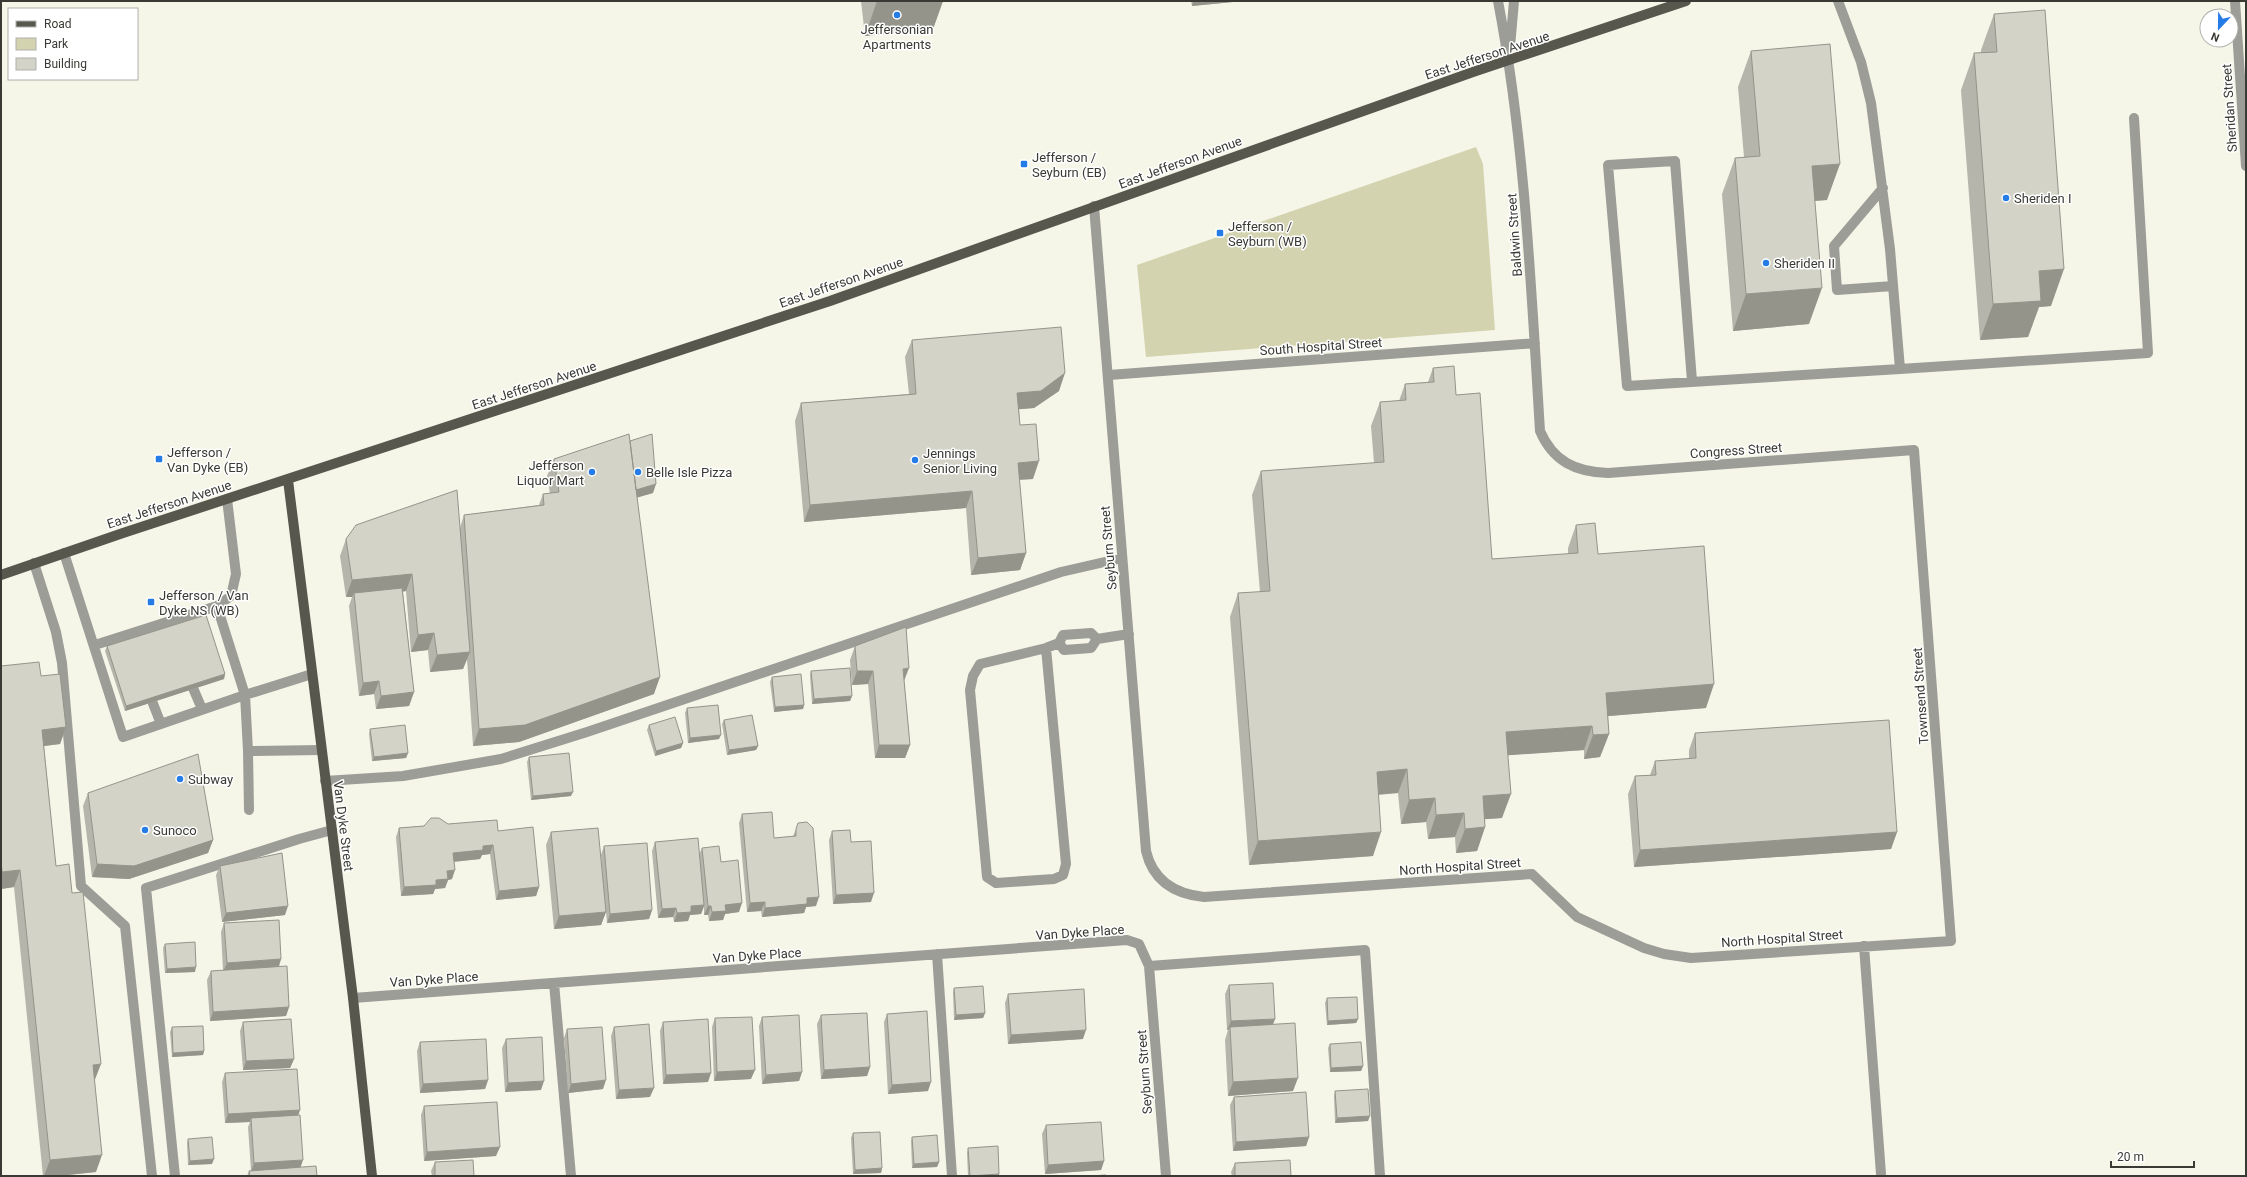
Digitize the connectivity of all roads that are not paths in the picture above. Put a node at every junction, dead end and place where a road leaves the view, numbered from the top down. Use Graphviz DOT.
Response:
graph roads {
  1 [pos="1498,1"];
  2 [pos="1514,1"];
  3 [pos="1686,1"];
  4 [pos="1838,1"];
  5 [pos="2234,1"];
  6 [pos="1509,60"];
  7 [pos="2134,118"];
  8 [pos="2246,166"];
  9 [pos="1883,188"];
  10 [pos="1094,206"];
  11 [pos="1893,286"];
  12 [pos="1535,343"];
  13 [pos="1900,369"];
  14 [pos="1109,376"];
  15 [pos="1692,381"];
  16 [pos="1914,450"];
  17 [pos="1563,461"];
  18 [pos="288,480"];
  19 [pos="227,500"];
  20 [pos="64,553"];
  21 [pos="1122,558"];
  22 [pos="34,563"];
  23 [pos="1,575"];
  24 [pos="217,606"];
  25 [pos="1129,634"];
  26 [pos="1097,639"];
  27 [pos="1059,643"];
  28 [pos="95,645"];
  29 [pos="1046,648"];
  30 [pos="312,674"];
  31 [pos="193,688"];
  32 [pos="245,695"];
  33 [pos="152,701"];
  34 [pos="202,710"];
  35 [pos="161,724"];
  36 [pos="322,750"];
  37 [pos="248,752"];
  38 [pos="326,782"];
  39 [pos="249,810"];
  40 [pos="332,830"];
  41 [pos="1164,883"];
  42 [pos="1951,940"];
  43 [pos="1864,946"];
  44 [pos="938,954"];
  45 [pos="1149,966"];
  46 [pos="554,983"];
  47 [pos="352,998"];
  48 [pos="1881,1174"];
  49 [pos="152,1176"];
  50 [pos="174,1176"];
  51 [pos="372,1176"];
  52 [pos="571,1176"];
  53 [pos="952,1176"];
  54 [pos="1166,1176"];
  55 [pos="1380,1176"];
  1 -- 6 [label="street, Baldwin Street"];
  2 -- 6 [label="street"];
  3 -- 6 [label="main road, East Jefferson Avenue"];
  4 -- 9 [label="street"];
  5 -- 8 [label="street, Sheridan Street"];
  6 -- 10 [label="main road, East Jefferson Avenue"];
  6 -- 12 [label="street, Baldwin Street"];
  7 -- 13 [label="street"];
  9 -- 11 [label="street"];
  9 -- 11 [label="street"];
  10 -- 14 [label="street, Seyburn Street"];
  10 -- 18 [label="main road, East Jefferson Avenue"];
  11 -- 13 [label="street"];
  12 -- 14 [label="street, South Hospital Street"];
  12 -- 17 [label="street, Baldwin Street"];
  13 -- 15 [label="street"];
  14 -- 21 [label="street, Seyburn Street"];
  15 -- 15 [label="street"];
  16 -- 17 [label="street, Congress Street"];
  16 -- 42 [label="street, Townsend Street"];
  18 -- 19 [label="main road, East Jefferson Avenue"];
  18 -- 30 [label="main road, Van Dyke Street"];
  19 -- 20 [label="main road, East Jefferson Avenue"];
  19 -- 24 [label="street"];
  20 -- 22 [label="main road, East Jefferson Avenue"];
  20 -- 28 [label="street"];
  21 -- 25 [label="street, Seyburn Street"];
  21 -- 38 [label="street"];
  22 -- 23 [label="main road, East Jefferson Avenue"];
  22 -- 49 [label="street"];
  24 -- 28 [label="street"];
  24 -- 32 [label="street"];
  25 -- 26 [label="street"];
  25 -- 41 [label="street, Seyburn Street"];
  26 -- 27 [label="street"];
  26 -- 27 [label="street"];
  27 -- 29 [label="street"];
  28 -- 35 [label="street"];
  29 -- 29 [label="street"];
  30 -- 32 [label="street"];
  30 -- 36 [label="main road, Van Dyke Street"];
  31 -- 34 [label="street"];
  32 -- 34 [label="street"];
  32 -- 37 [label="street"];
  33 -- 35 [label="street"];
  34 -- 35 [label="street"];
  36 -- 37 [label="street"];
  36 -- 38 [label="main road, Van Dyke Street"];
  37 -- 39 [label="street"];
  38 -- 40 [label="main road, Van Dyke Street"];
  40 -- 47 [label="main road, Van Dyke Street"];
  40 -- 50 [label="street"];
  41 -- 43 [label="street, North Hospital Street"];
  42 -- 43 [label="street, North Hospital Street"];
  43 -- 48 [label="street"];
  44 -- 45 [label="street, Van Dyke Place"];
  44 -- 46 [label="street, Van Dyke Place"];
  44 -- 53 [label="street"];
  45 -- 54 [label="street, Seyburn Street"];
  45 -- 55 [label="street"];
  46 -- 47 [label="street, Van Dyke Place"];
  46 -- 52 [label="street"];
  47 -- 51 [label="main road, Van Dyke Street"];
}
